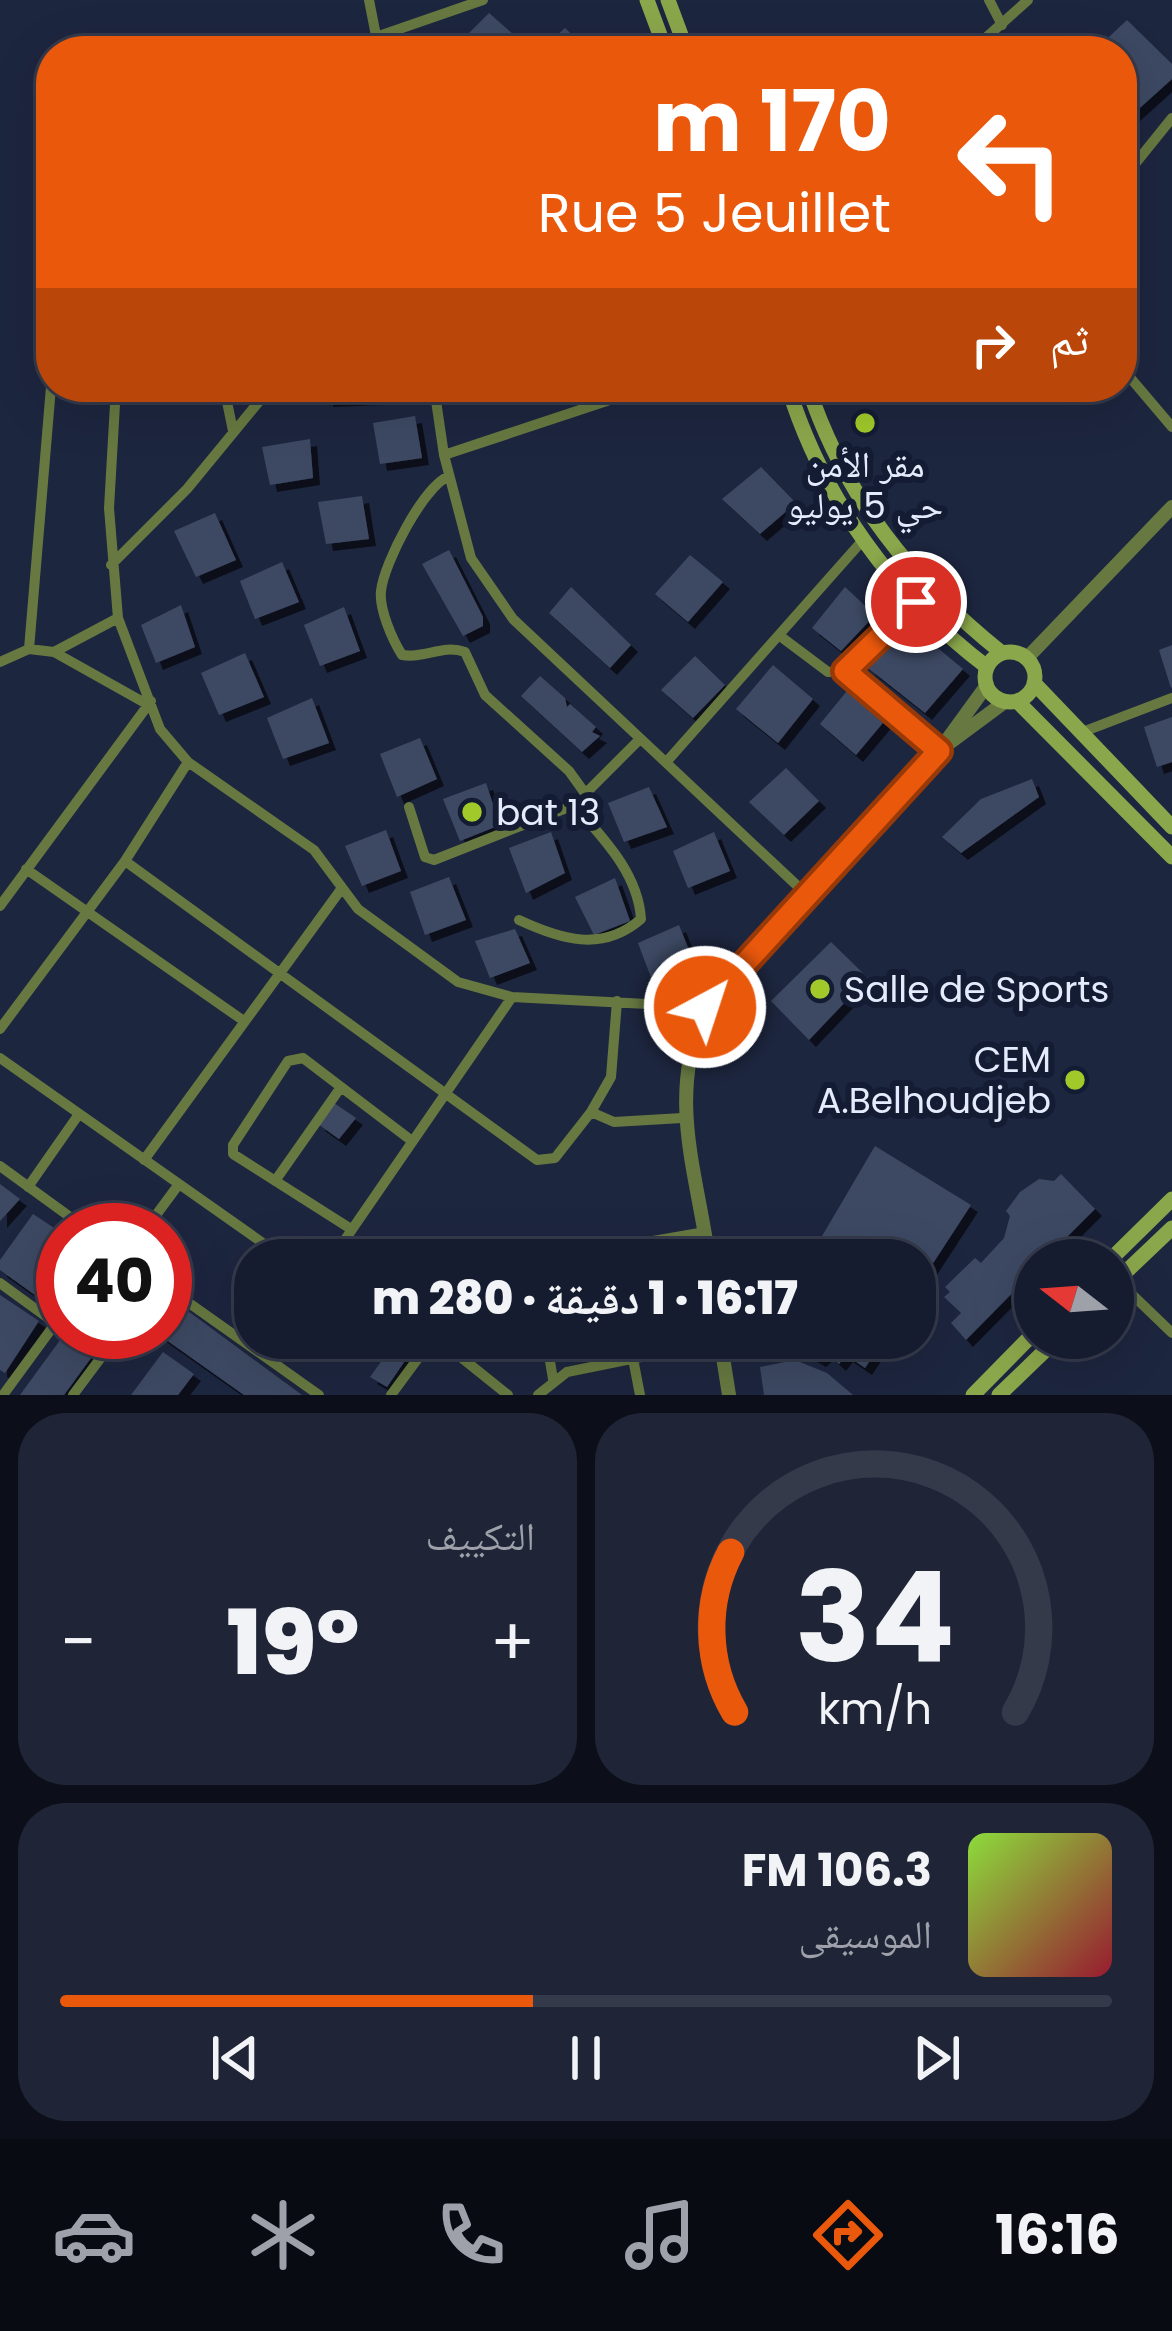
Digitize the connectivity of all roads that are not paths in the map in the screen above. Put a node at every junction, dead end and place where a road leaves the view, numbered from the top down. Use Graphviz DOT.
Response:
graph roads {
  1 [pos="369,0"];
  2 [pos="483,0"];
  3 [pos="647,0"];
  4 [pos="668,0"];
  5 [pos="989,0"];
  6 [pos="1028,0"];
  7 [pos="1002,25"];
  8 [pos="376,36"];
  9 [pos="379,36"];
  10 [pos="660,36"];
  11 [pos="681,36"];
  12 [pos="989,36"];
  13 [pos="1172,118"];
  14 [pos="1137,161"];
  15 [pos="1137,386"];
  16 [pos="50,402"];
  17 [pos="115,402"];
  18 [pos="227,402"];
  19 [pos="258,402"];
  20 [pos="436,402"];
  21 [pos="604,402"];
  22 [pos="793,402"];
  23 [pos="813,402"];
  24 [pos="1172,427"];
  25 [pos="232,431"];
  26 [pos="444,455"];
  27 [pos="448,476"];
  28 [pos="1172,507"];
  29 [pos="862,540"];
  30 [pos="111,565"];
  31 [pos="916,602"];
  32 [pos="118,618"];
  33 [pos="780,636"];
  34 [pos="29,649"];
  35 [pos="54,652"];
  36 [pos="1002,653"];
  37 [pos="1027,658"];
  38 [pos="0,662"];
  39 [pos="845,671"];
  40 [pos="987,676"];
  41 [pos="1034,683"];
  42 [pos="1172,698"];
  43 [pos="1012,701"];
  44 [pos="148,702"];
  45 [pos="1080,733"];
  46 [pos="640,739"];
  47 [pos="939,751"];
  48 [pos="669,759"];
  49 [pos="188,762"];
  50 [pos="587,796"];
  51 [pos="574,805"];
  52 [pos="409,808"];
  53 [pos="1172,827"];
  54 [pos="1172,857"];
  55 [pos="125,861"];
  56 [pos="26,869"];
  57 [pos="342,888"];
  58 [pos="805,892"];
  59 [pos="0,906"];
  60 [pos="86,913"];
  61 [pos="519,920"];
  62 [pos="278,972"];
  63 [pos="512,997"];
  64 [pos="617,1001"];
  65 [pos="705,1007"];
  66 [pos="244,1021"];
  67 [pos="0,1029"];
  68 [pos="0,1058"];
  69 [pos="341,1087"];
  70 [pos="445,1094"];
  71 [pos="591,1112"];
  72 [pos="79,1114"];
  73 [pos="682,1118"];
  74 [pos="412,1142"];
  75 [pos="144,1160"];
  76 [pos="0,1166"];
  77 [pos="274,1181"];
  78 [pos="179,1184"];
  79 [pos="28,1186"];
  80 [pos="1172,1199"];
  81 [pos="51,1203"];
  82 [pos="165,1203"];
  83 [pos="1172,1228"];
  84 [pos="351,1229"];
  85 [pos="705,1232"];
  86 [pos="257,1239"];
  87 [pos="345,1239"];
  88 [pos="675,1239"];
  89 [pos="706,1239"];
  90 [pos="1131,1239"];
  91 [pos="1134,1264"];
  92 [pos="0,1283"];
  93 [pos="1134,1299"];
  94 [pos="36,1304"];
  95 [pos="192,1305"];
  96 [pos="1172,1333"];
  97 [pos="234,1335"];
  98 [pos="36,1349"];
  99 [pos="1014,1354"];
  100 [pos="100,1359"];
  101 [pos="268,1359"];
  102 [pos="418,1359"];
  103 [pos="462,1359"];
  104 [pos="550,1359"];
  105 [pos="628,1359"];
  106 [pos="632,1359"];
  107 [pos="723,1359"];
  108 [pos="1037,1359"];
  109 [pos="554,1379"];
  110 [pos="1,1395"];
  111 [pos="73,1395"];
  112 [pos="319,1395"];
  113 [pos="391,1395"];
  114 [pos="508,1395"];
  115 [pos="538,1395"];
  116 [pos="640,1395"];
  117 [pos="729,1395"];
  118 [pos="973,1395"];
  119 [pos="1000,1395"];
  1 -- 8 [label="street"];
  2 -- 9 [label="street"];
  3 -- 10 [label="main road"];
  4 -- 11 [label="main road"];
  5 -- 7 [label="street"];
  6 -- 7 [label="street"];
  7 -- 12 [label="street"];
  13 -- 14 [label="street"];
  15 -- 24 [label="street"];
  16 -- 34 [label="street"];
  17 -- 30 [label="street"];
  18 -- 25 [label="street"];
  19 -- 25 [label="street"];
  20 -- 26 [label="street"];
  21 -- 26 [label="street"];
  22 -- 29 [label="main road"];
  23 -- 36 [label="main road"];
  25 -- 30 [label="street"];
  26 -- 27 [label="street"];
  27 -- 46 [label="street"];
  27 -- 50 [label="street"];
  28 -- 37 [label="street"];
  29 -- 31 [label="main road"];
  29 -- 33 [label="street"];
  30 -- 32 [label="street"];
  31 -- 39 [label="street"];
  31 -- 40 [label="main road"];
  32 -- 35 [label="street"];
  32 -- 44 [label="street"];
  33 -- 39 [label="street"];
  33 -- 48 [label="street"];
  34 -- 35 [label="street"];
  34 -- 38 [label="street"];
  35 -- 44 [label="street"];
  36 -- 37 [label="main road"];
  36 -- 40 [label="main road"];
  37 -- 41 [label="main road"];
  39 -- 47 [label="street"];
  40 -- 43 [label="main road"];
  40 -- 47 [label="street"];
  41 -- 43 [label="main road"];
  41 -- 45 [label="main road"];
  42 -- 45 [label="street"];
  43 -- 47 [label="street"];
  43 -- 54 [label="main road"];
  44 -- 49 [label="street"];
  44 -- 56 [label="street"];
  45 -- 53 [label="main road"];
  46 -- 48 [label="street"];
  46 -- 50 [label="street"];
  47 -- 58 [label="street"];
  48 -- 58 [label="street"];
  49 -- 55 [label="street"];
  49 -- 57 [label="street"];
  50 -- 51 [label="street"];
  51 -- 52 [label="street"];
  51 -- 61 [label="street"];
  55 -- 60 [label="street"];
  55 -- 62 [label="street"];
  56 -- 59 [label="street"];
  56 -- 60 [label="street"];
  57 -- 62 [label="street"];
  57 -- 63 [label="street"];
  58 -- 65 [label="street"];
  60 -- 66 [label="street"];
  60 -- 67 [label="street"];
  62 -- 66 [label="street"];
  62 -- 70 [label="street"];
  63 -- 64 [label="street"];
  63 -- 70 [label="street"];
  64 -- 65 [label="street"];
  64 -- 71 [label="street"];
  65 -- 73 [label="street"];
  66 -- 75 [label="street"];
  68 -- 72 [label="street"];
  69 -- 74 [label="street"];
  69 -- 77 [label="street"];
  69 -- 77 [label="street"];
  70 -- 71 [label="street"];
  70 -- 74 [label="street"];
  71 -- 73 [label="street"];
  72 -- 75 [label="street"];
  72 -- 79 [label="street"];
  73 -- 85 [label="street"];
  74 -- 84 [label="street"];
  75 -- 78 [label="street"];
  76 -- 79 [label="street"];
  77 -- 84 [label="street"];
  78 -- 82 [label="street"];
  78 -- 86 [label="street"];
  79 -- 81 [label="street"];
  80 -- 90 [label="main road"];
  83 -- 91 [label="main road"];
  84 -- 87 [label="street"];
  85 -- 88 [label="street"];
  85 -- 89 [label="street"];
  92 -- 94 [label="street"];
  93 -- 96 [label="street"];
  95 -- 97 [label="street"];
  98 -- 110 [label="street"];
  99 -- 118 [label="main road"];
  100 -- 111 [label="street"];
  101 -- 112 [label="street"];
  102 -- 113 [label="street"];
  103 -- 114 [label="street"];
  104 -- 109 [label="street"];
  105 -- 109 [label="street"];
  106 -- 116 [label="street"];
  107 -- 117 [label="street"];
  108 -- 119 [label="main road"];
  109 -- 115 [label="street"];
}
